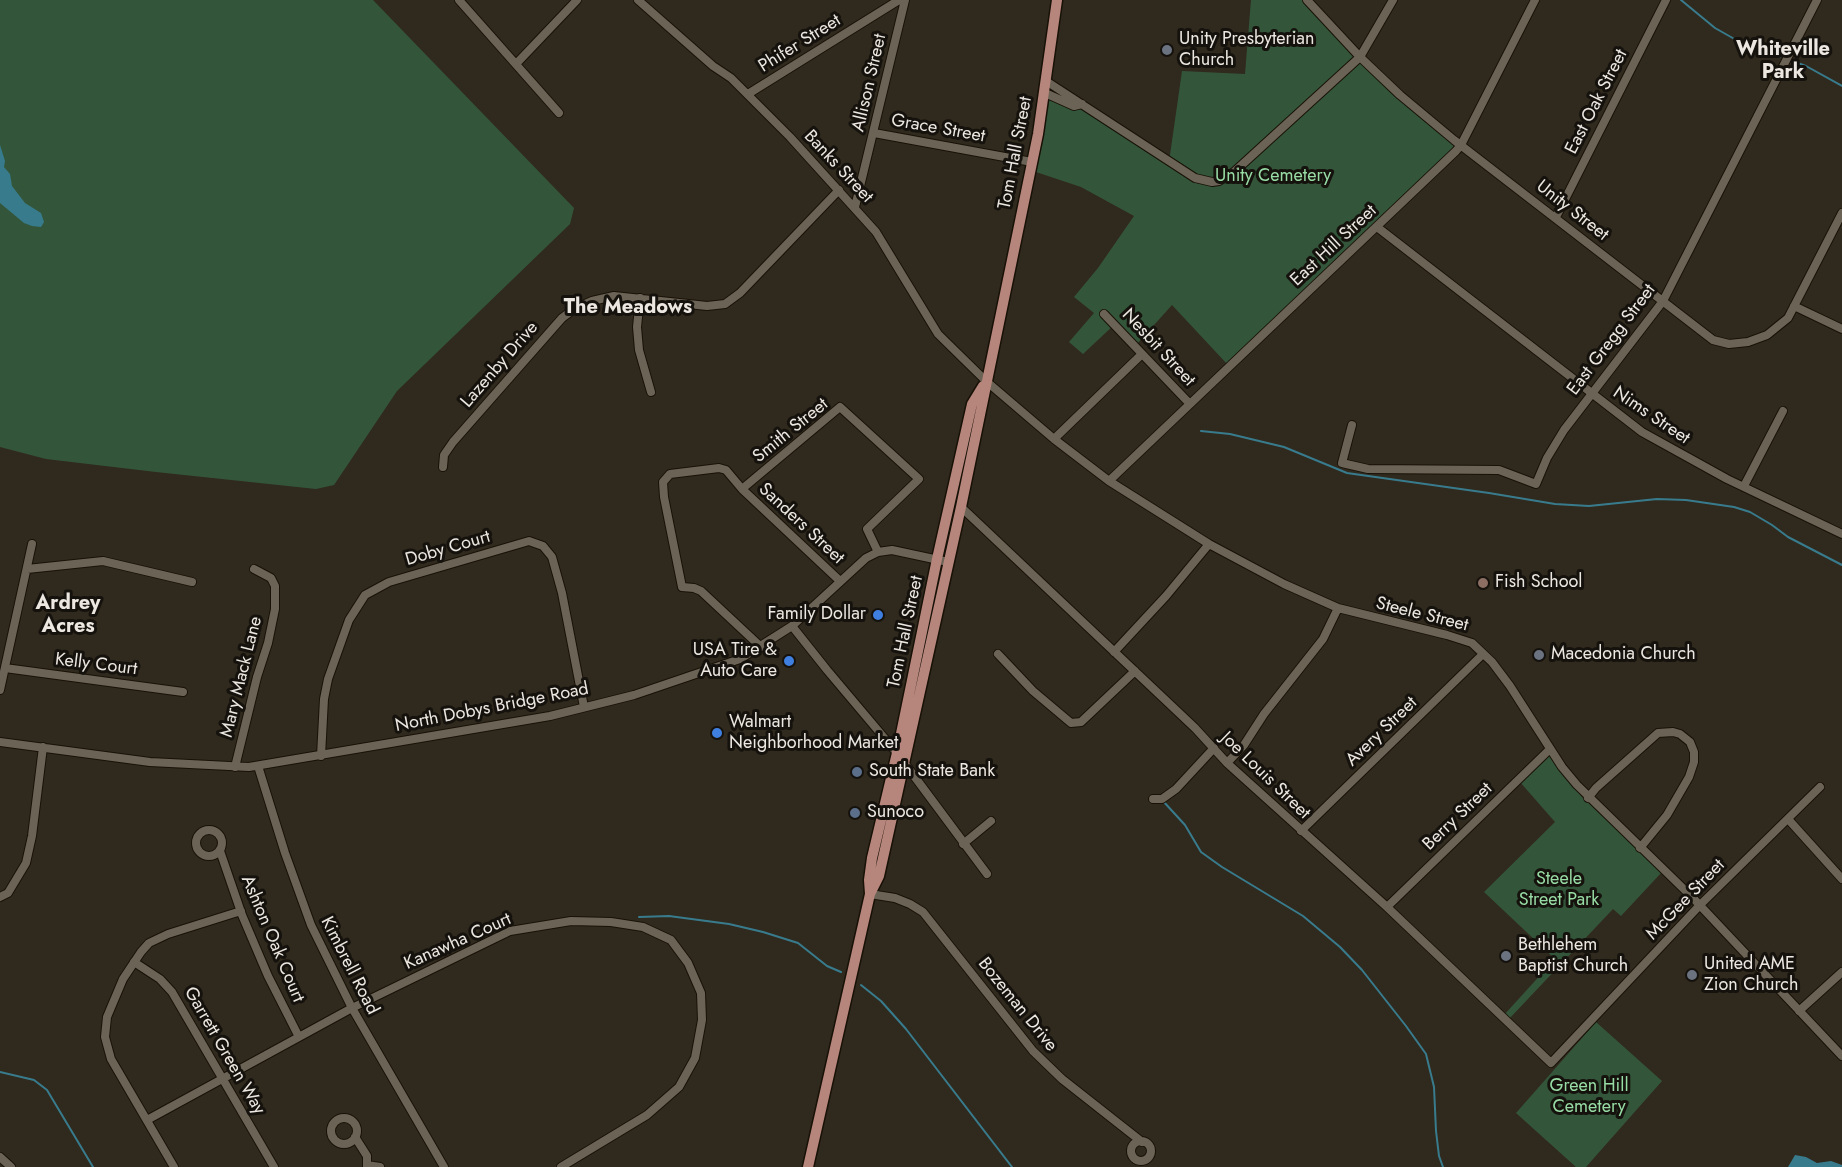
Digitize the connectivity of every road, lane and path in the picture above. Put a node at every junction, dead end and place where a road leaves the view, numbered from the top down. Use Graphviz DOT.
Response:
graph roads {
  1 [pos="459,0"];
  2 [pos="577,0"];
  3 [pos="638,0"];
  4 [pos="899,0"];
  5 [pos="905,0"];
  6 [pos="1056,0"];
  7 [pos="1307,0"];
  8 [pos="1393,0"];
  9 [pos="1535,0"];
  10 [pos="1666,0"];
  11 [pos="1817,0"];
  12 [pos="1360,57"];
  13 [pos="516,64"];
  14 [pos="1046,81"];
  15 [pos="1045,93"];
  16 [pos="748,94"];
  17 [pos="1082,104"];
  18 [pos="559,113"];
  19 [pos="874,133"];
  20 [pos="1461,145"];
  21 [pos="1032,162"];
  22 [pos="839,190"];
  23 [pos="855,207"];
  24 [pos="1842,213"];
  25 [pos="1556,217"];
  26 [pos="1377,228"];
  27 [pos="640,298"];
  28 [pos="1663,301"];
  29 [pos="1794,306"];
  30 [pos="1104,314"];
  31 [pos="1842,328"];
  32 [pos="1142,354"];
  33 [pos="986,381"];
  34 [pos="651,392"];
  35 [pos="1591,394"];
  36 [pos="1189,403"];
  37 [pos="1783,411"];
  38 [pos="1352,425"];
  39 [pos="1054,439"];
  40 [pos="443,467"];
  41 [pos="1109,481"];
  42 [pos="1744,486"];
  43 [pos="742,489"];
  44 [pos="961,507"];
  45 [pos="1842,534"];
  46 [pos="1209,543"];
  47 [pos="32,544"];
  48 [pos="878,552"];
  49 [pos="943,561"];
  50 [pos="27,569"];
  51 [pos="254,569"];
  52 [pos="840,581"];
  53 [pos="192,582"];
  54 [pos="1338,608"];
  55 [pos="792,626"];
  56 [pos="761,647"];
  57 [pos="1114,652"];
  58 [pos="998,654"];
  59 [pos="1483,654"];
  60 [pos="5,668"];
  61 [pos="1134,671"];
  62 [pos="0,690"];
  63 [pos="183,692"];
  64 [pos="584,707"];
  65 [pos="0,742"];
  66 [pos="43,747"];
  67 [pos="1214,748"];
  68 [pos="1550,749"];
  69 [pos="897,753"];
  70 [pos="321,756"];
  71 [pos="904,762"];
  72 [pos="1227,763"];
  73 [pos="258,766"];
  74 [pos="235,767"];
  75 [pos="1820,787"];
  76 [pos="1588,798"];
  77 [pos="1153,799"];
  78 [pos="1788,819"];
  79 [pos="990,821"];
  80 [pos="1301,831"];
  81 [pos="963,844"];
  82 [pos="1640,848"];
  83 [pos="219,851"];
  84 [pos="987,874"];
  85 [pos="1842,879"];
  86 [pos="870,894"];
  87 [pos="0,897"];
  88 [pos="1700,905"];
  89 [pos="1387,908"];
  90 [pos="241,911"];
  91 [pos="134,962"];
  92 [pos="1842,972"];
  93 [pos="352,1008"];
  94 [pos="1798,1011"];
  95 [pos="299,1037"];
  96 [pos="1842,1056"];
  97 [pos="1551,1063"];
  98 [pos="223,1078"];
  99 [pos="147,1120"];
  100 [pos="355,1137"];
  101 [pos="1143,1142"];
  102 [pos="0,1157"];
  103 [pos="367,1166"];
  104 [pos="11,1167"];
  105 [pos="174,1167"];
  106 [pos="274,1167"];
  107 [pos="380,1167"];
  108 [pos="444,1167"];
  109 [pos="561,1167"];
  110 [pos="808,1167"];
  1 -- 13 [label="street"];
  2 -- 13 [label="street"];
  3 -- 16 [label="street, Banks Street"];
  4 -- 16 [label="street, Phifer Street"];
  5 -- 19 [label="street, Allison Street"];
  6 -- 14 [label="main road, Tom Hall Street"];
  7 -- 12 [label="street, Unity Street"];
  8 -- 12 [label="street"];
  9 -- 20 [label="street, East Hill Street"];
  10 -- 25 [label="street, East Oak Street"];
  11 -- 28 [label="street, East Gregg Street"];
  12 -- 17 [label="street"];
  12 -- 20 [label="street, Unity Street"];
  13 -- 18 [label="street"];
  14 -- 15 [label="main road, Tom Hall Street"];
  14 -- 17 [label="street"];
  15 -- 17 [label="street"];
  15 -- 21 [label="main road, Tom Hall Street"];
  16 -- 22 [label="street, Banks Street"];
  19 -- 21 [label="street, Grace Street"];
  19 -- 23 [label="street, Allison Street"];
  20 -- 25 [label="street, Unity Street"];
  20 -- 26 [label="street, East Hill Street"];
  21 -- 33 [label="main road, Tom Hall Street"];
  22 -- 23 [label="street, Banks Street"];
  22 -- 27 [label="street, Lazenby Drive"];
  23 -- 33 [label="street, Banks Street"];
  24 -- 29 [label="street, Unity Street"];
  25 -- 28 [label="street, Unity Street"];
  26 -- 35 [label="street, Nims Street"];
  26 -- 36 [label="street, East Hill Street"];
  27 -- 34 [label="street"];
  27 -- 40 [label="street, Lazenby Drive"];
  28 -- 29 [label="street, Unity Street"];
  28 -- 35 [label="street, East Gregg Street"];
  29 -- 31 [label="street"];
  30 -- 32 [label="street, Nesbit Street"];
  32 -- 36 [label="street, Nesbit Street"];
  32 -- 39 [label="street"];
  33 -- 39 [label="street, Steele Street"];
  33 -- 44 [label="main road, Tom Hall Street"];
  33 -- 49 [label="main road, Tom Hall Street"];
  35 -- 38 [label="street, East Gregg Street"];
  35 -- 42 [label="street, Nims Street"];
  36 -- 41 [label="street, East Hill Street"];
  37 -- 42 [label="street"];
  39 -- 41 [label="street, Steele Street"];
  41 -- 46 [label="street, Steele Street"];
  42 -- 45 [label="street, Nims Street"];
  43 -- 48 [label="street, Smith Street"];
  43 -- 52 [label="street, Sanders Street"];
  43 -- 56 [label="street, Sanders Street"];
  44 -- 49 [label="main road, Tom Hall Street"];
  44 -- 57 [label="street, Joe Louis Street"];
  46 -- 54 [label="street, Steele Street"];
  46 -- 57 [label="street"];
  47 -- 50 [label="street"];
  48 -- 49 [label="street"];
  48 -- 52 [label="street, North Dobys Bridge Road"];
  49 -- 69 [label="main road, Tom Hall Street"];
  49 -- 71 [label="main road, Tom Hall Street"];
  50 -- 53 [label="street"];
  50 -- 60 [label="street"];
  51 -- 74 [label="street, Mary Mack Lane"];
  52 -- 55 [label="street, North Dobys Bridge Road"];
  54 -- 59 [label="street, Steele Street"];
  54 -- 72 [label="street"];
  55 -- 56 [label="street, North Dobys Bridge Road"];
  55 -- 69 [label="street"];
  56 -- 64 [label="street, North Dobys Bridge Road"];
  57 -- 61 [label="street, Joe Louis Street"];
  58 -- 61 [label="street"];
  59 -- 68 [label="street, Steele Street"];
  59 -- 80 [label="street, Avery Street"];
  60 -- 62 [label="street"];
  60 -- 63 [label="street, Kelly Court"];
  61 -- 67 [label="street, Joe Louis Street"];
  64 -- 70 [label="street, North Dobys Bridge Road"];
  64 -- 70 [label="street, Doby Court"];
  65 -- 66 [label="street, North Dobys Bridge Road"];
  66 -- 74 [label="street, North Dobys Bridge Road"];
  66 -- 87 [label="street"];
  67 -- 72 [label="street, Joe Louis Street"];
  67 -- 77 [label="street"];
  68 -- 76 [label="street, Steele Street"];
  68 -- 89 [label="street, Berry Street"];
  69 -- 71 [label="street"];
  69 -- 86 [label="main road, Tom Hall Street"];
  70 -- 73 [label="street, North Dobys Bridge Road"];
  71 -- 81 [label="street"];
  71 -- 86 [label="main road, Tom Hall Street"];
  72 -- 80 [label="street, Joe Louis Street"];
  73 -- 74 [label="street, North Dobys Bridge Road"];
  73 -- 93 [label="street, Kimbrell Road"];
  75 -- 78 [label="street, McGee Street"];
  76 -- 82 [label="street, Steele Street"];
  76 -- 82 [label="street"];
  78 -- 85 [label="street"];
  78 -- 88 [label="street, McGee Street"];
  79 -- 81 [label="street"];
  80 -- 89 [label="street, Joe Louis Street"];
  81 -- 84 [label="street"];
  82 -- 88 [label="street, Steele Street"];
  83 -- 90 [label="street, Ashton Oak Court"];
  86 -- 101 [label="street, Bozeman Drive"];
  86 -- 110 [label="main road, Tom Hall Street"];
  88 -- 94 [label="street, Steele Street"];
  88 -- 97 [label="street, McGee Street"];
  89 -- 97 [label="street, Joe Louis Street"];
  90 -- 91 [label="street"];
  90 -- 95 [label="street, Ashton Oak Court"];
  91 -- 98 [label="street, Garrett Green Way"];
  91 -- 99 [label="street"];
  92 -- 94 [label="street"];
  93 -- 95 [label="street, Kanawha Court"];
  93 -- 108 [label="street, Kimbrell Road"];
  93 -- 109 [label="street, Kanawha Court"];
  94 -- 96 [label="street, Steele Street"];
  95 -- 98 [label="street, Kanawha Court"];
  98 -- 99 [label="street, Kanawha Court"];
  98 -- 106 [label="street, Garrett Green Way"];
  99 -- 105 [label="street"];
  100 -- 103 [label="street"];
  102 -- 104 [label="street"];
  103 -- 107 [label="street"];
}
